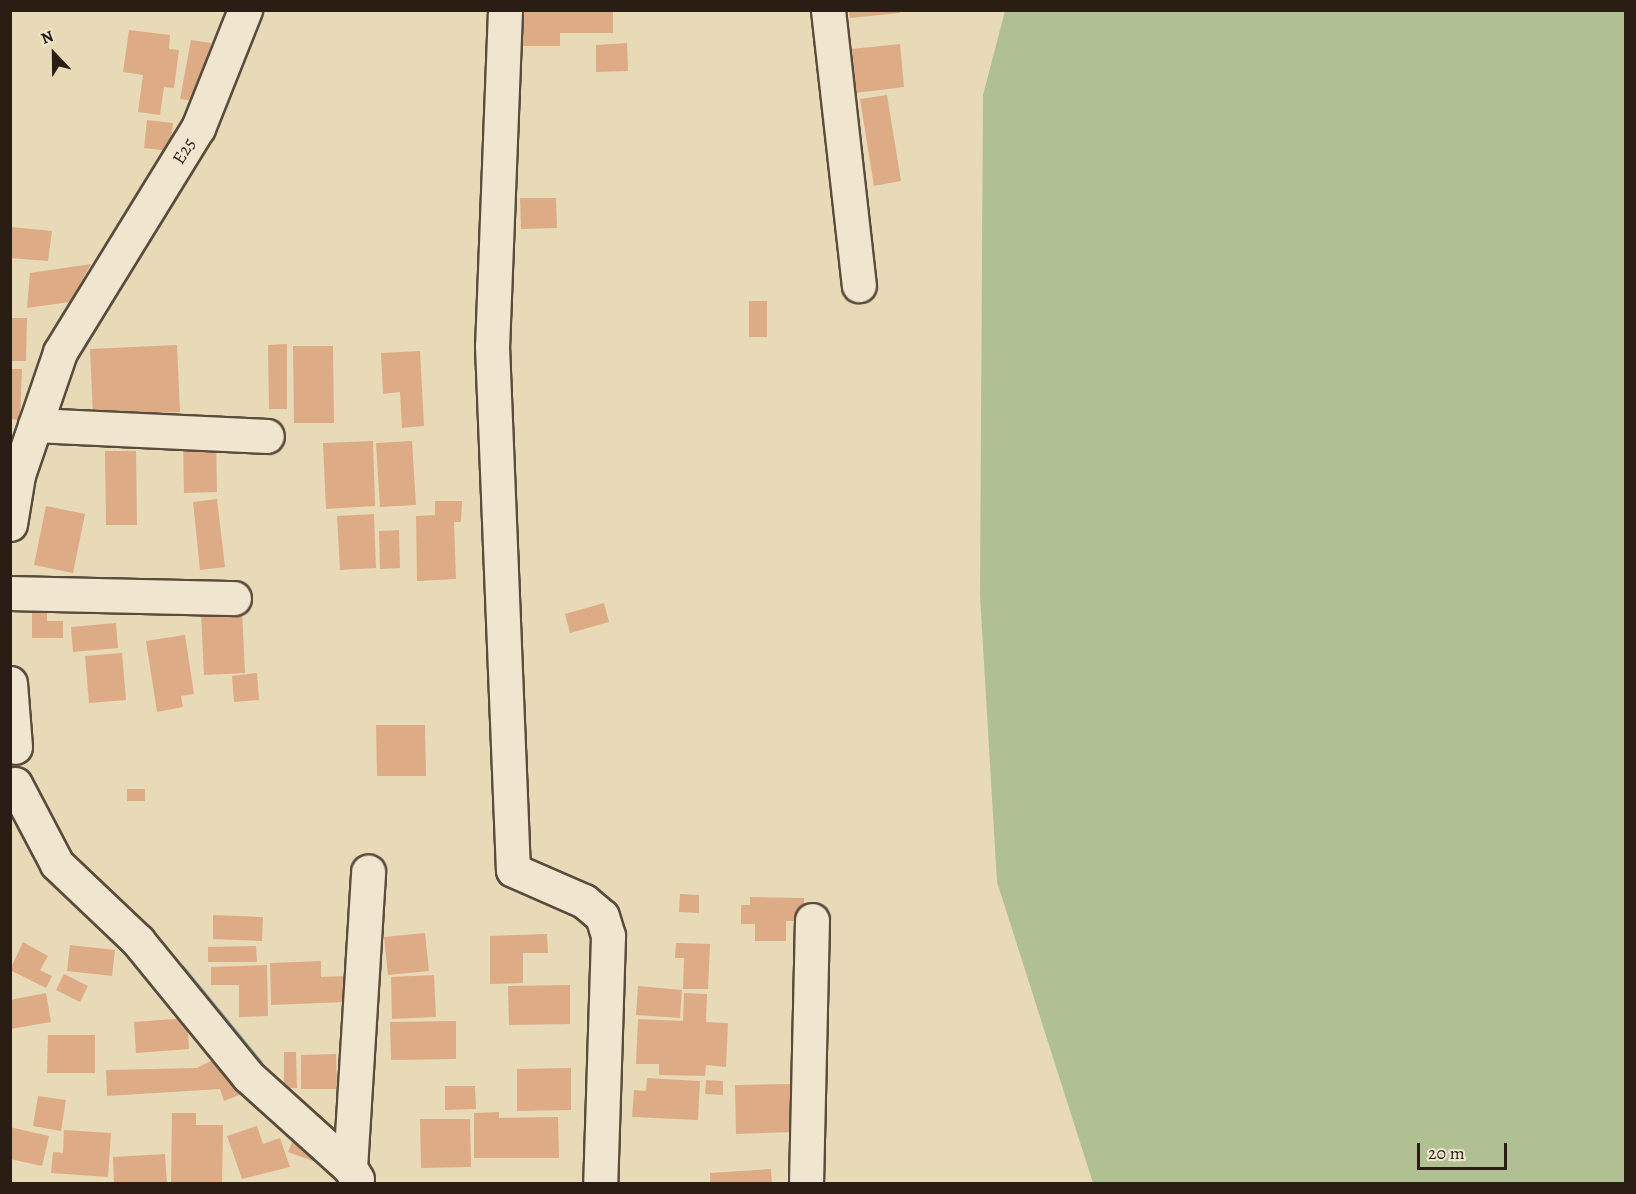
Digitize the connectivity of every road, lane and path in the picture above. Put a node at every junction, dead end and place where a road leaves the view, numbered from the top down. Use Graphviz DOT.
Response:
graph roads {
  1 [pos="245,10"];
  2 [pos="505,10"];
  3 [pos="828,10"];
  4 [pos="859,285"];
  5 [pos="35,425"];
  6 [pos="267,436"];
  7 [pos="10,524"];
  8 [pos="10,593"];
  9 [pos="234,598"];
  10 [pos="10,683"];
  11 [pos="13,745"];
  12 [pos="13,793"];
  13 [pos="368,872"];
  14 [pos="812,920"];
  15 [pos="355,1176"];
  16 [pos="600,1184"];
  17 [pos="806,1184"];
  1 -- 5 [label="street, E25"];
  2 -- 16 [label="street"];
  3 -- 4 [label="street"];
  5 -- 6 [label="street"];
  5 -- 7 [label="street, E25"];
  8 -- 9 [label="street"];
  10 -- 11 [label="street"];
  11 -- 12 [label="street"];
  12 -- 15 [label="street"];
  13 -- 15 [label="street"];
  14 -- 17 [label="street"];
}
